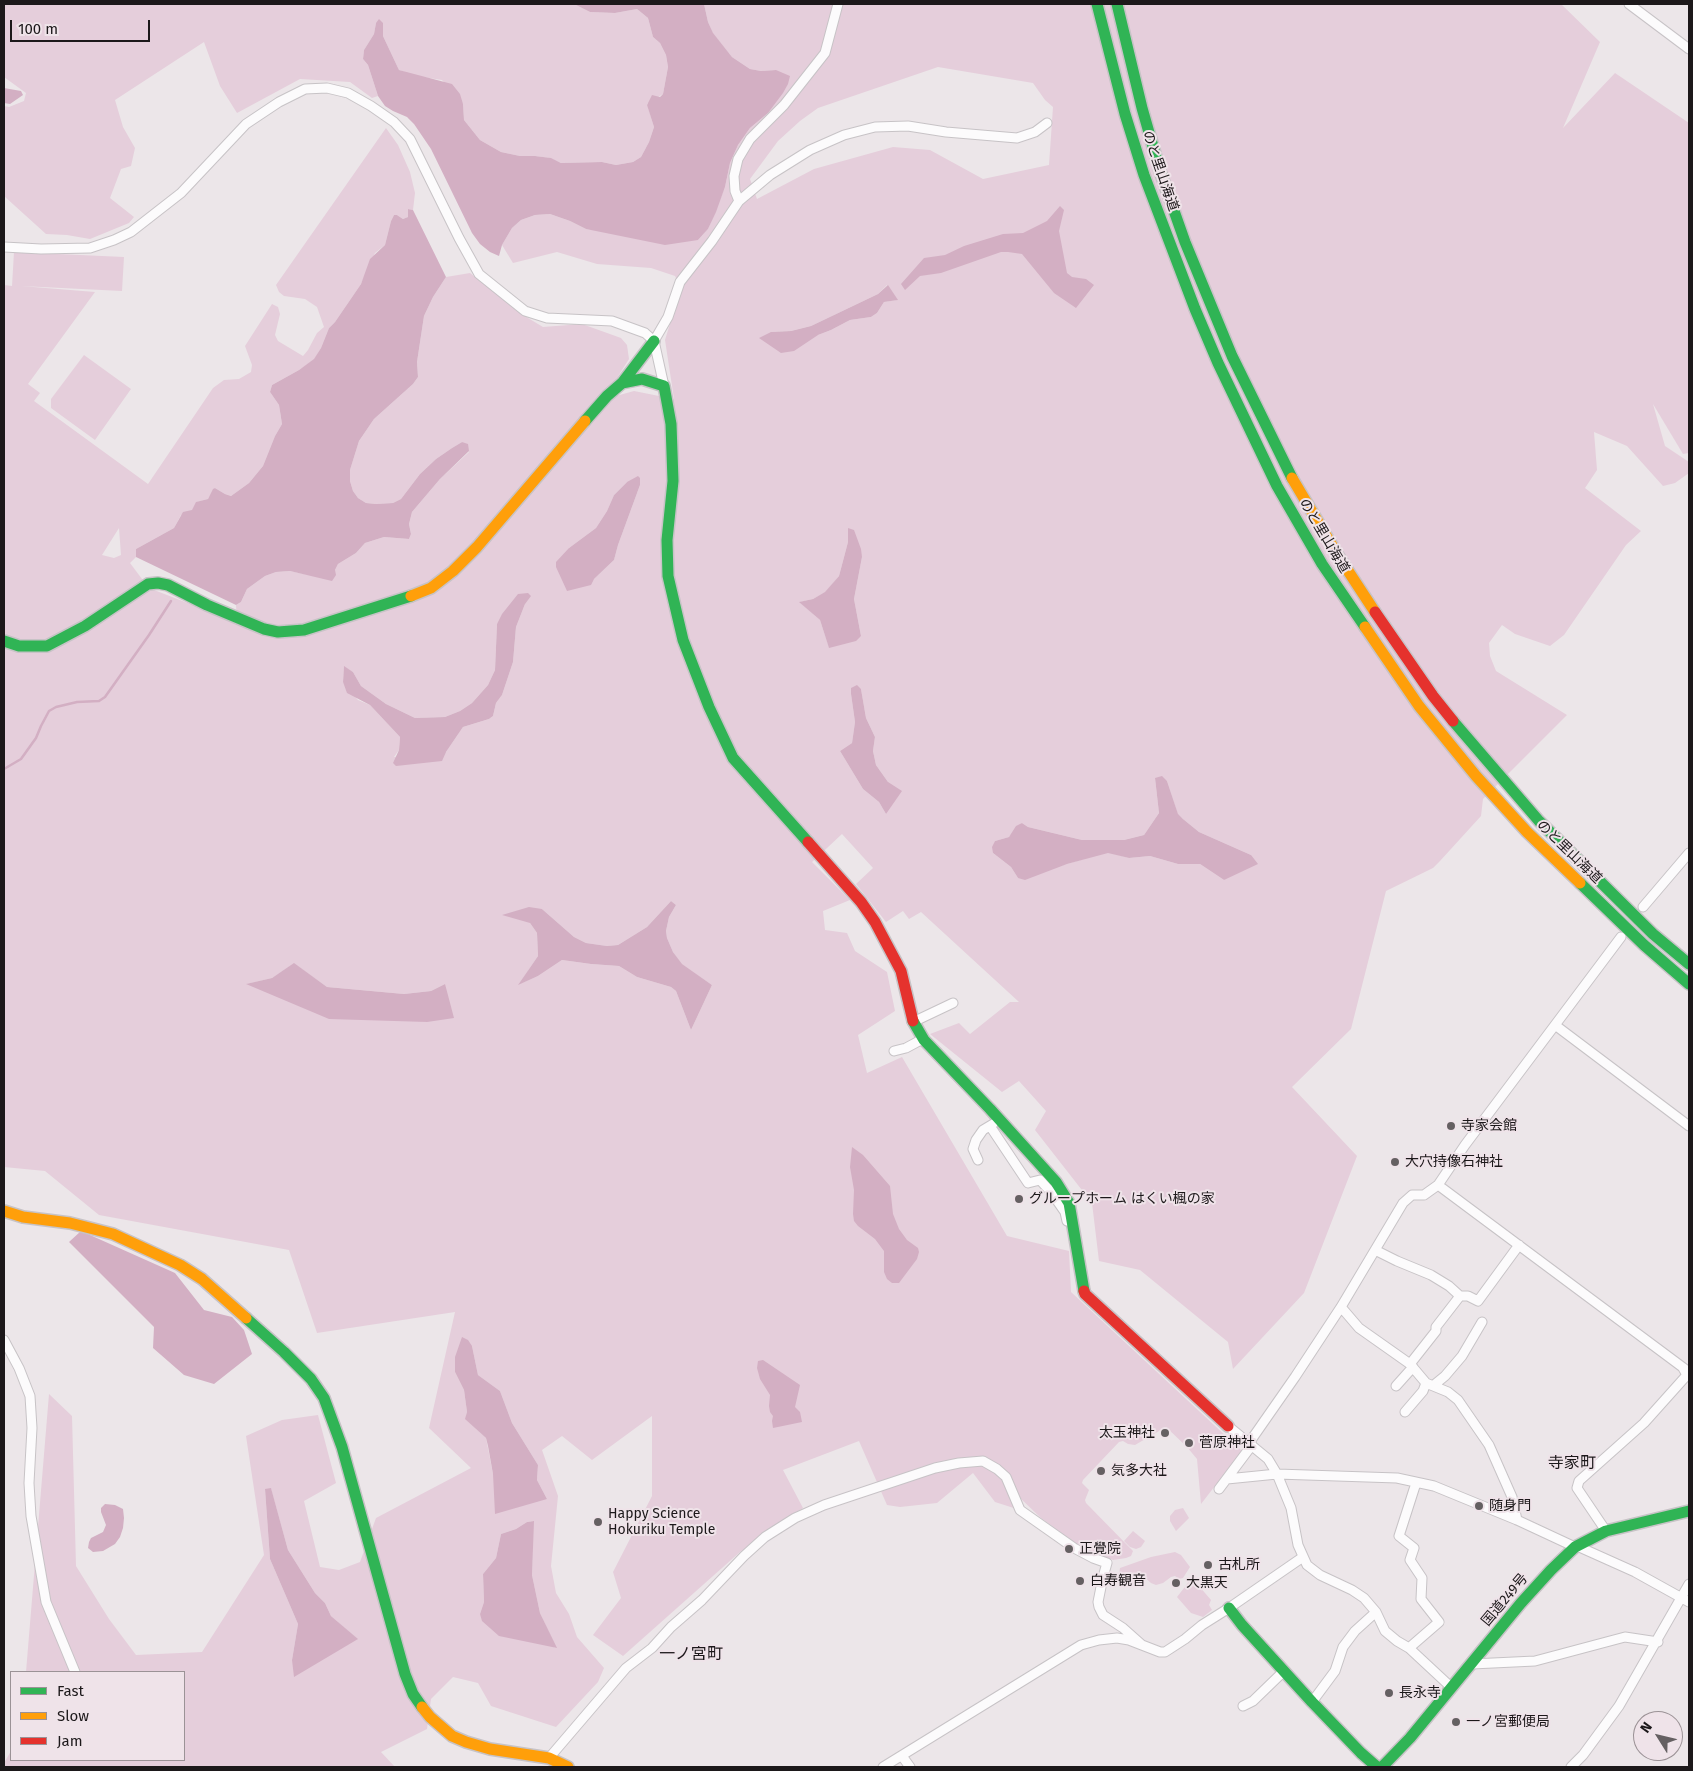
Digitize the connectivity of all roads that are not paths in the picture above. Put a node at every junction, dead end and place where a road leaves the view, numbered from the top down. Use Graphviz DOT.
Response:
graph roads {
  1 [pos="838,4"];
  2 [pos="1629,4"];
  3 [pos="1117,5"];
  4 [pos="1098,7"];
  5 [pos="1689,49"];
  6 [pos="1047,123"];
  7 [pos="738,201"];
  8 [pos="4,247"];
  9 [pos="654,341"];
  10 [pos="622,383"];
  11 [pos="664,386"];
  12 [pos="4,641"];
  13 [pos="1689,852"];
  14 [pos="1642,907"];
  15 [pos="1621,937"];
  16 [pos="1689,964"];
  17 [pos="1689,984"];
  18 [pos="953,1003"];
  19 [pos="913,1022"];
  20 [pos="1555,1025"];
  21 [pos="924,1040"];
  22 [pos="894,1051"];
  23 [pos="995,1123"];
  24 [pos="1689,1126"];
  25 [pos="978,1160"];
  26 [pos="1438,1185"];
  27 [pos="4,1211"];
  28 [pos="1076,1241"];
  29 [pos="1519,1245"];
  30 [pos="1375,1250"];
  31 [pos="1460,1296"];
  32 [pos="1341,1307"];
  33 [pos="1482,1322"];
  34 [pos="4,1340"];
  35 [pos="1411,1366"];
  36 [pos="1686,1370"];
  37 [pos="1430,1384"];
  38 [pos="1396,1386"];
  39 [pos="1405,1412"];
  40 [pos="1228,1426"];
  41 [pos="1250,1444"];
  42 [pos="1277,1474"];
  43 [pos="1228,1479"];
  44 [pos="1416,1482"];
  45 [pos="1219,1489"];
  46 [pos="1689,1511"];
  47 [pos="1517,1520"];
  48 [pos="1606,1531"];
  49 [pos="1576,1547"];
  50 [pos="1303,1557"];
  51 [pos="1689,1584"];
  52 [pos="1681,1597"];
  53 [pos="1689,1602"];
  54 [pos="1229,1608"];
  55 [pos="1376,1612"];
  56 [pos="1658,1642"];
  57 [pos="1141,1644"];
  58 [pos="1408,1648"];
  59 [pos="1472,1664"];
  60 [pos="1284,1670"];
  61 [pos="75,1671"];
  62 [pos="1452,1688"];
  63 [pos="1312,1702"];
  64 [pos="1243,1706"];
  65 [pos="902,1756"];
  66 [pos="550,1758"];
  67 [pos="568,1767"];
  68 [pos="883,1767"];
  69 [pos="910,1767"];
  70 [pos="1377,1767"];
  71 [pos="1382,1767"];
  72 [pos="1571,1767"];
  1 -- 7 [label="street"];
  2 -- 5 [label="street"];
  3 -- 16 [label="main road, のと里山海道"];
  4 -- 17 [label="main road, のと里山海道"];
  6 -- 7 [label="street"];
  7 -- 9 [label="street"];
  8 -- 9 [label="street"];
  9 -- 10 [label="main road"];
  9 -- 11 [label="street"];
  10 -- 11 [label="main road"];
  10 -- 12 [label="main road"];
  11 -- 19 [label="main road"];
  13 -- 14 [label="street"];
  15 -- 20 [label="street"];
  18 -- 19 [label="street"];
  19 -- 21 [label="main road"];
  20 -- 24 [label="street"];
  20 -- 26 [label="street"];
  21 -- 22 [label="street"];
  21 -- 23 [label="main road"];
  23 -- 25 [label="street"];
  23 -- 28 [label="main road"];
  23 -- 28 [label="street"];
  26 -- 29 [label="street"];
  26 -- 30 [label="street"];
  27 -- 66 [label="main road"];
  28 -- 40 [label="main road"];
  29 -- 31 [label="street"];
  29 -- 36 [label="street"];
  30 -- 31 [label="street"];
  30 -- 32 [label="street"];
  31 -- 35 [label="street"];
  32 -- 35 [label="street"];
  32 -- 41 [label="street"];
  33 -- 37 [label="street"];
  34 -- 61 [label="street"];
  35 -- 37 [label="street"];
  35 -- 38 [label="street"];
  36 -- 48 [label="street"];
  37 -- 39 [label="street"];
  37 -- 47 [label="street"];
  40 -- 41 [label="street"];
  41 -- 42 [label="street"];
  41 -- 43 [label="street"];
  42 -- 43 [label="street"];
  42 -- 44 [label="street"];
  42 -- 50 [label="street"];
  43 -- 45 [label="street"];
  44 -- 47 [label="street"];
  44 -- 58 [label="street"];
  46 -- 48 [label="main road, 国道249号"];
  47 -- 49 [label="street"];
  48 -- 49 [label="main road, 国道249号"];
  49 -- 52 [label="street"];
  49 -- 59 [label="main road, 国道249号"];
  50 -- 54 [label="street"];
  50 -- 55 [label="street"];
  51 -- 52 [label="street"];
  52 -- 53 [label="street"];
  52 -- 56 [label="street"];
  54 -- 57 [label="street"];
  54 -- 60 [label="main road"];
  55 -- 58 [label="street"];
  55 -- 63 [label="street"];
  56 -- 59 [label="street"];
  56 -- 72 [label="street"];
  57 -- 65 [label="street"];
  57 -- 66 [label="street"];
  58 -- 62 [label="street"];
  59 -- 62 [label="main road, 国道249号"];
  60 -- 63 [label="main road"];
  60 -- 64 [label="street"];
  62 -- 71 [label="main road, 国道249号"];
  63 -- 70 [label="main road"];
  65 -- 68 [label="street"];
  65 -- 69 [label="street"];
  66 -- 67 [label="main road"];
}
